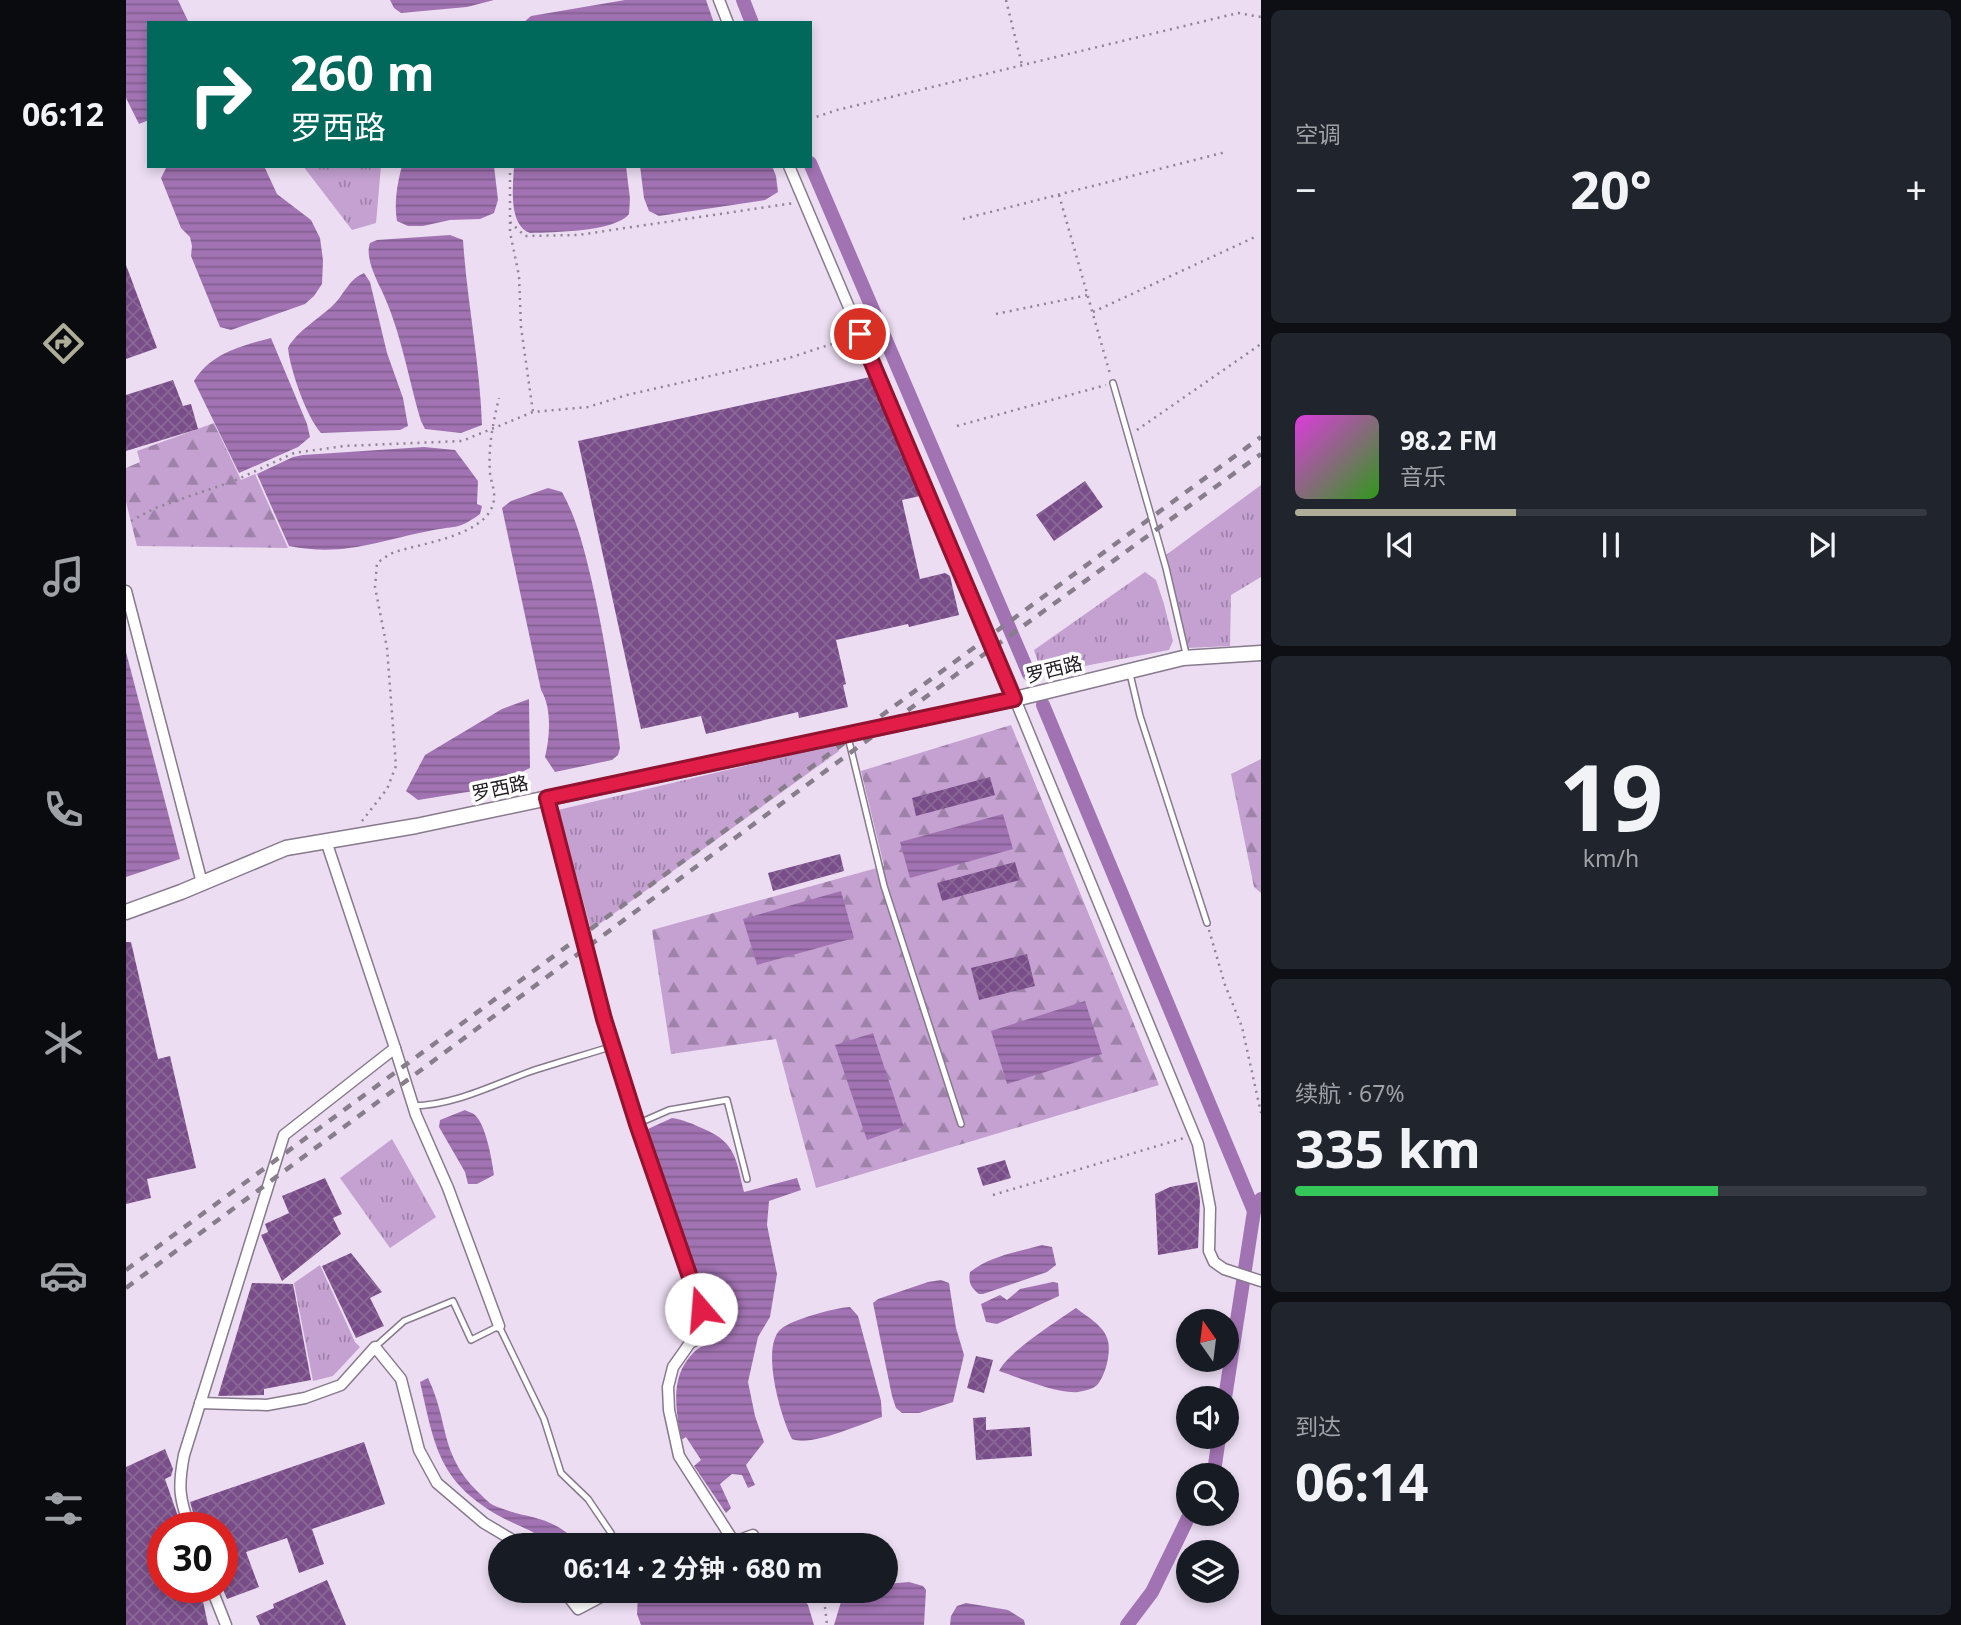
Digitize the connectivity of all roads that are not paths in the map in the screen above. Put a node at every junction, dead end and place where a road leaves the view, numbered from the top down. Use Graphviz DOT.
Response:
graph roads {
  1 [pos="719,0"];
  2 [pos="727,21"];
  3 [pos="790,168"];
  4 [pos="1113,383"];
  5 [pos="126,591"];
  6 [pos="1261,653"];
  7 [pos="1187,658"];
  8 [pos="1129,671"];
  9 [pos="1014,699"];
  10 [pos="847,734"];
  11 [pos="547,798"];
  12 [pos="326,841"];
  13 [pos="202,883"];
  14 [pos="126,912"];
  15 [pos="1207,923"];
  16 [pos="613,1046"];
  17 [pos="394,1048"];
  18 [pos="413,1106"];
  19 [pos="637,1124"];
  20 [pos="961,1124"];
  21 [pos="747,1179"];
  22 [pos="1261,1281"];
  23 [pos="499,1326"];
  24 [pos="375,1347"];
  25 [pos="201,1403"];
  26 [pos="184,1512"];
  27 [pos="501,1533"];
  28 [pos="611,1533"];
  29 [pos="724,1533"];
  30 [pos="217,1603"];
  31 [pos="573,1603"];
  32 [pos="589,1603"];
  33 [pos="226,1625"];
  1 -- 2 [label="street"];
  3 -- 9 [label="street"];
  4 -- 7 [label="lane"];
  5 -- 13 [label="street"];
  6 -- 7 [label="street, 罗西路"];
  7 -- 8 [label="street, 罗西路"];
  8 -- 9 [label="street, 罗西路"];
  8 -- 15 [label="lane"];
  9 -- 10 [label="street, 罗西路"];
  9 -- 22 [label="street"];
  10 -- 11 [label="street, 罗西路"];
  10 -- 20 [label="lane"];
  11 -- 12 [label="street, 罗西路"];
  11 -- 16 [label="street"];
  12 -- 13 [label="street, 罗西路"];
  12 -- 17 [label="street"];
  13 -- 14 [label="street, 罗西路"];
  16 -- 18 [label="lane"];
  16 -- 19 [label="street"];
  17 -- 18 [label="street"];
  17 -- 25 [label="street"];
  18 -- 23 [label="street"];
  19 -- 21 [label="lane"];
  19 -- 29 [label="street"];
  23 -- 24 [label="lane"];
  23 -- 28 [label="lane"];
  24 -- 25 [label="street"];
  24 -- 27 [label="street"];
  25 -- 26 [label="street"];
  30 -- 33 [label="street"];
  31 -- 32 [label="street"];
}
